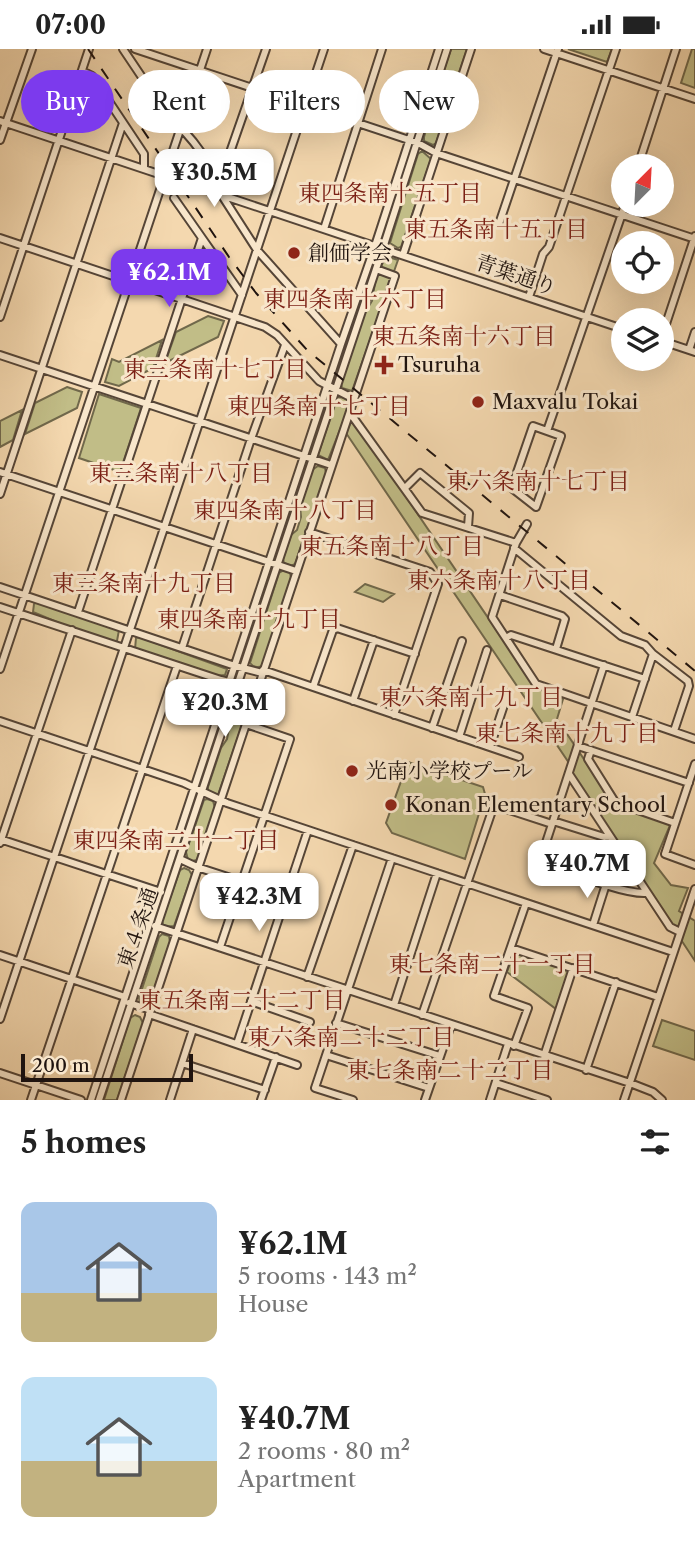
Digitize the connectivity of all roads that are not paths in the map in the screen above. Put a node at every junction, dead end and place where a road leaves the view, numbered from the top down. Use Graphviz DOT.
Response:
graph roads {
  1 [pos="32,49"];
  2 [pos="89,49"];
  3 [pos="123,49"];
  4 [pos="135,49"];
  5 [pos="208,49"];
  6 [pos="266,49"];
  7 [pos="324,49"];
  8 [pos="383,49"];
  9 [pos="439,49"];
  10 [pos="447,49"];
  11 [pos="471,49"];
  12 [pos="544,49"];
  13 [pos="616,49"];
  14 [pos="676,49"];
  15 [pos="147,51"];
  16 [pos="557,51"];
  17 [pos="82,70"];
  18 [pos="137,70"];
  19 [pos="197,70"];
  20 [pos="200,70"];
  21 [pos="258,70"];
  22 [pos="317,70"];
  23 [pos="608,71"];
  24 [pos="664,89"];
  25 [pos="695,99"];
  26 [pos="365,102"];
  27 [pos="114,109"];
  28 [pos="244,111"];
  29 [pos="3,122"];
  30 [pos="123,123"];
  31 [pos="365,125"];
  32 [pos="61,133"];
  33 [pos="179,133"];
  34 [pos="185,133"];
  35 [pos="296,133"];
  36 [pos="355,133"];
  37 [pos="0,140"];
  38 [pos="58,141"];
  39 [pos="410,141"];
  40 [pos="418,143"];
  41 [pos="436,153"];
  42 [pos="642,154"];
  43 [pos="112,158"];
  44 [pos="144,169"];
  45 [pos="164,176"];
  46 [pos="514,179"];
  47 [pos="219,184"];
  48 [pos="220,194"];
  49 [pos="566,196"];
  50 [pos="174,198"];
  51 [pos="270,211"];
  52 [pos="611,211"];
  53 [pos="621,217"];
  54 [pos="628,217"];
  55 [pos="499,224"];
  56 [pos="324,229"];
  57 [pos="0,238"];
  58 [pos="202,238"];
  59 [pos="695,238"];
  60 [pos="376,246"];
  61 [pos="24,247"];
  62 [pos="383,248"];
  63 [pos="257,250"];
  64 [pos="403,255"];
  65 [pos="77,264"];
  66 [pos="376,269"];
  67 [pos="129,281"];
  68 [pos="242,295"];
  69 [pos="528,297"];
  70 [pos="182,299"];
  71 [pos="672,308"];
  72 [pos="235,316"];
  73 [pos="0,317"];
  74 [pos="587,317"];
  75 [pos="611,325"];
  76 [pos="695,332"];
  77 [pos="341,344"];
  78 [pos="674,344"];
  79 [pos="285,345"];
  80 [pos="692,351"];
  81 [pos="0,355"];
  82 [pos="42,369"];
  83 [pos="94,386"];
  84 [pos="332,388"];
  85 [pos="354,399"];
  86 [pos="147,404"];
  87 [pos="350,413"];
  88 [pos="199,421"];
  89 [pos="547,431"];
  90 [pos="251,439"];
  91 [pos="309,458"];
  92 [pos="331,465"];
  93 [pos="3,473"];
  94 [pos="405,488"];
  95 [pos="59,492"];
  96 [pos="0,494"];
  97 [pos="111,509"];
  98 [pos="527,524"];
  99 [pos="164,527"];
  100 [pos="468,527"];
  101 [pos="309,532"];
  102 [pos="217,544"];
  103 [pos="515,546"];
  104 [pos="270,562"];
  105 [pos="278,564"];
  106 [pos="296,571"];
  107 [pos="0,587"];
  108 [pos="499,595"];
  109 [pos="25,596"];
  110 [pos="0,607"];
  111 [pos="19,613"];
  112 [pos="78,613"];
  113 [pos="72,630"];
  114 [pos="130,631"];
  115 [pos="506,638"];
  116 [pos="374,640"];
  117 [pos="462,641"];
  118 [pos="124,648"];
  119 [pos="182,648"];
  120 [pos="556,649"];
  121 [pos="487,650"];
  122 [pos="415,654"];
  123 [pos="653,654"];
  124 [pos="604,665"];
  125 [pos="177,666"];
  126 [pos="235,666"];
  127 [pos="243,668"];
  128 [pos="0,669"];
  129 [pos="263,672"];
  130 [pos="645,679"];
  131 [pos="230,682"];
  132 [pos="238,683"];
  133 [pos="313,687"];
  134 [pos="258,689"];
  135 [pos="508,693"];
  136 [pos="353,701"];
  137 [pos="592,703"];
  138 [pos="394,715"];
  139 [pos="632,717"];
  140 [pos="0,721"];
  141 [pos="246,725"];
  142 [pos="432,728"];
  143 [pos="674,731"];
  144 [pos="37,734"];
  145 [pos="459,737"];
  146 [pos="695,739"];
  147 [pos="578,746"];
  148 [pos="490,747"];
  149 [pos="591,750"];
  150 [pos="89,751"];
  151 [pos="575,755"];
  152 [pos="519,757"];
  153 [pos="588,759"];
  154 [pos="695,764"];
  155 [pos="142,769"];
  156 [pos="569,774"];
  157 [pos="689,783"];
  158 [pos="194,788"];
  159 [pos="203,792"];
  160 [pos="220,800"];
  161 [pos="264,815"];
  162 [pos="553,823"];
  163 [pos="676,823"];
  164 [pos="308,830"];
  165 [pos="610,837"];
  166 [pos="0,841"];
  167 [pos="353,845"];
  168 [pos="54,857"];
  169 [pos="180,859"];
  170 [pos="392,859"];
  171 [pos="695,865"];
  172 [pos="197,867"];
  173 [pos="437,873"];
  174 [pos="107,874"];
  175 [pos="243,882"];
  176 [pos="466,883"];
  177 [pos="606,884"];
  178 [pos="695,889"];
  179 [pos="160,892"];
  180 [pos="647,893"];
  181 [pos="168,895"];
  182 [pos="286,896"];
  183 [pos="526,904"];
  184 [pos="149,924"];
  185 [pos="593,925"];
  186 [pos="157,927"];
  187 [pos="680,932"];
  188 [pos="176,933"];
  189 [pos="220,947"];
  190 [pos="511,948"];
  191 [pos="673,952"];
  192 [pos="0,955"];
  193 [pos="20,961"];
  194 [pos="264,962"];
  195 [pos="573,968"];
  196 [pos="307,977"];
  197 [pos="72,980"];
  198 [pos="616,982"];
  199 [pos="347,990"];
  200 [pos="658,997"];
  201 [pos="127,1000"];
  202 [pos="251,1001"];
  203 [pos="394,1006"];
  204 [pos="150,1012"];
  205 [pos="422,1015"];
  206 [pos="0,1019"];
  207 [pos="310,1022"];
  208 [pos="337,1023"];
  209 [pos="451,1025"];
  210 [pos="193,1029"];
  211 [pos="237,1044"];
  212 [pos="511,1045"];
  213 [pos="326,1055"];
  214 [pos="440,1056"];
  215 [pos="544,1056"];
  216 [pos="276,1057"];
  217 [pos="182,1063"];
  218 [pos="297,1065"];
  219 [pos="586,1070"];
  220 [pos="0,1073"];
  221 [pos="496,1083"];
  222 [pos="630,1083"];
  223 [pos="36,1085"];
  224 [pos="429,1088"];
  225 [pos="265,1090"];
  226 [pos="170,1098"];
  227 [pos="32,1100"];
  228 [pos="80,1100"];
  229 [pos="91,1100"];
  230 [pos="99,1100"];
  231 [pos="121,1100"];
  232 [pos="180,1100"];
  233 [pos="261,1100"];
  234 [pos="353,1100"];
  235 [pos="425,1100"];
  236 [pos="490,1100"];
  237 [pos="547,1100"];
  238 [pos="624,1100"];
  239 [pos="662,1100"];
  1 -- 29 [label="street"];
  2 -- 17 [label="street"];
  3 -- 18 [label="street"];
  4 -- 15 [label="street"];
  5 -- 20 [label="street"];
  6 -- 21 [label="street"];
  7 -- 22 [label="street"];
  8 -- 26 [label="street"];
  9 -- 39 [label="street, 東４条通"];
  10 -- 40 [label="street, 東４条通"];
  11 -- 41 [label="street"];
  12 -- 16 [label="street"];
  13 -- 23 [label="street"];
  14 -- 24 [label="street"];
  15 -- 19 [label="street"];
  16 -- 23 [label="street"];
  16 -- 46 [label="street"];
  23 -- 24 [label="street"];
  23 -- 49 [label="street"];
  24 -- 25 [label="street"];
  24 -- 42 [label="street"];
  27 -- 30 [label="street"];
  28 -- 47 [label="street"];
  29 -- 37 [label="street"];
  29 -- 38 [label="street, 青葉通り"];
  30 -- 43 [label="street"];
  30 -- 44 [label="street"];
  31 -- 39 [label="street"];
  32 -- 38 [label="street"];
  33 -- 45 [label="street"];
  34 -- 47 [label="street"];
  35 -- 51 [label="street"];
  36 -- 56 [label="street"];
  38 -- 43 [label="street, 青葉通り"];
  38 -- 61 [label="street"];
  39 -- 40 [label="street"];
  39 -- 60 [label="street, 東４条通"];
  40 -- 41 [label="street"];
  40 -- 62 [label="street, 東４条通"];
  41 -- 46 [label="street"];
  41 -- 64 [label="street"];
  43 -- 44 [label="street, 青葉通り"];
  43 -- 65 [label="street"];
  44 -- 45 [label="street, 青葉通り"];
  45 -- 48 [label="street, 青葉通り"];
  45 -- 67 [label="street"];
  46 -- 49 [label="street"];
  46 -- 55 [label="street"];
  47 -- 48 [label="street"];
  48 -- 51 [label="street, 青葉通り"];
  48 -- 63 [label="street"];
  49 -- 52 [label="street"];
  49 -- 69 [label="street"];
  50 -- 58 [label="street"];
  51 -- 56 [label="street, 青葉通り"];
  51 -- 63 [label="street"];
  53 -- 74 [label="street"];
  54 -- 59 [label="street"];
  56 -- 60 [label="street, 青葉通り"];
  57 -- 61 [label="street"];
  58 -- 68 [label="street"];
  58 -- 70 [label="street"];
  59 -- 71 [label="street"];
  60 -- 62 [label="street, 青葉通り"];
  60 -- 77 [label="street, 東４条通"];
  61 -- 65 [label="street"];
  61 -- 73 [label="street"];
  62 -- 64 [label="street, 青葉通り"];
  62 -- 66 [label="street, 東４条通"];
  63 -- 68 [label="street"];
  63 -- 77 [label="street"];
  64 -- 69 [label="street, 青葉通り"];
  65 -- 67 [label="street"];
  65 -- 82 [label="street"];
  66 -- 84 [label="street, 東４条通"];
  66 -- 85 [label="street"];
  67 -- 70 [label="street"];
  67 -- 83 [label="street"];
  68 -- 72 [label="street"];
  69 -- 74 [label="street, 青葉通り"];
  70 -- 72 [label="street"];
  70 -- 86 [label="street"];
  72 -- 79 [label="street"];
  72 -- 88 [label="street"];
  74 -- 75 [label="street, 青葉通り"];
  74 -- 89 [label="street"];
  76 -- 80 [label="street"];
  77 -- 84 [label="street, 東４条通"];
  78 -- 80 [label="street"];
  79 -- 84 [label="street"];
  79 -- 90 [label="street"];
  81 -- 82 [label="street"];
  82 -- 83 [label="street"];
  82 -- 93 [label="street"];
  83 -- 86 [label="street"];
  83 -- 95 [label="street"];
  84 -- 85 [label="street"];
  84 -- 91 [label="street, 東４条通"];
  85 -- 87 [label="street"];
  86 -- 88 [label="street"];
  86 -- 97 [label="street"];
  87 -- 92 [label="street"];
  87 -- 94 [label="street"];
  88 -- 90 [label="street"];
  88 -- 99 [label="street"];
  89 -- 89 [label="street"];
  90 -- 91 [label="street"];
  90 -- 102 [label="street"];
  91 -- 92 [label="street"];
  91 -- 104 [label="street, 東４条通"];
  91 -- 105 [label="street, 東４条通"];
  92 -- 101 [label="street"];
  93 -- 95 [label="street"];
  93 -- 96 [label="street"];
  94 -- 100 [label="street"];
  94 -- 100 [label="street"];
  95 -- 97 [label="street"];
  95 -- 109 [label="street"];
  97 -- 99 [label="street"];
  97 -- 112 [label="street"];
  98 -- 103 [label="street"];
  99 -- 102 [label="street"];
  99 -- 114 [label="street"];
  100 -- 103 [label="street"];
  101 -- 106 [label="street"];
  101 -- 122 [label="street"];
  102 -- 104 [label="street"];
  102 -- 119 [label="street"];
  103 -- 108 [label="street"];
  103 -- 123 [label="street"];
  104 -- 105 [label="street"];
  104 -- 126 [label="street, 東４条通"];
  105 -- 106 [label="street"];
  105 -- 127 [label="street, 東４条通"];
  106 -- 129 [label="street"];
  107 -- 109 [label="street"];
  108 -- 115 [label="street"];
  108 -- 120 [label="street"];
  109 -- 111 [label="street"];
  109 -- 112 [label="street"];
  110 -- 111 [label="street"];
  111 -- 113 [label="street"];
  111 -- 128 [label="street"];
  112 -- 114 [label="street"];
  113 -- 118 [label="street"];
  113 -- 144 [label="street"];
  114 -- 118 [label="street"];
  114 -- 119 [label="street"];
  115 -- 120 [label="street"];
  115 -- 137 [label="street"];
  116 -- 122 [label="street"];
  116 -- 133 [label="street"];
  116 -- 136 [label="street"];
  117 -- 142 [label="street"];
  118 -- 125 [label="street"];
  118 -- 150 [label="street"];
  119 -- 126 [label="street"];
  120 -- 124 [label="street"];
  121 -- 145 [label="street"];
  122 -- 138 [label="street"];
  123 -- 130 [label="street"];
  123 -- 143 [label="street"];
  124 -- 130 [label="street"];
  124 -- 137 [label="street"];
  125 -- 131 [label="street"];
  125 -- 155 [label="street"];
  126 -- 127 [label="street"];
  126 -- 131 [label="street, 東４条通"];
  127 -- 129 [label="street"];
  127 -- 132 [label="street, 東４条通"];
  129 -- 133 [label="street"];
  129 -- 134 [label="street"];
  130 -- 139 [label="street"];
  131 -- 132 [label="street"];
  131 -- 158 [label="street, 東４条通"];
  132 -- 134 [label="street"];
  132 -- 159 [label="street, 東４条通"];
  133 -- 136 [label="street"];
  134 -- 141 [label="street"];
  135 -- 148 [label="street"];
  136 -- 138 [label="street"];
  137 -- 139 [label="street"];
  137 -- 147 [label="street"];
  138 -- 142 [label="street"];
  139 -- 143 [label="street"];
  140 -- 144 [label="street"];
  141 -- 160 [label="street"];
  141 -- 161 [label="street"];
  142 -- 145 [label="street"];
  143 -- 146 [label="street"];
  144 -- 150 [label="street"];
  144 -- 166 [label="street"];
  145 -- 148 [label="street"];
  147 -- 149 [label="street"];
  147 -- 151 [label="street"];
  148 -- 152 [label="street"];
  149 -- 153 [label="street"];
  149 -- 157 [label="street"];
  150 -- 155 [label="street"];
  150 -- 168 [label="street"];
  151 -- 153 [label="street"];
  151 -- 156 [label="street"];
  153 -- 163 [label="street"];
  154 -- 157 [label="street"];
  155 -- 158 [label="street"];
  155 -- 174 [label="street"];
  156 -- 162 [label="street"];
  156 -- 165 [label="street"];
  157 -- 163 [label="street"];
  158 -- 159 [label="street"];
  158 -- 179 [label="street, 東４条通"];
  159 -- 160 [label="street"];
  159 -- 169 [label="street, 東４条通"];
  160 -- 161 [label="street"];
  160 -- 172 [label="street"];
  161 -- 164 [label="street"];
  161 -- 175 [label="street"];
  162 -- 165 [label="street"];
  162 -- 176 [label="street"];
  162 -- 177 [label="street"];
  163 -- 171 [label="street"];
  164 -- 167 [label="street"];
  164 -- 182 [label="street"];
  165 -- 180 [label="street"];
  166 -- 168 [label="street"];
  167 -- 170 [label="street"];
  167 -- 196 [label="street"];
  168 -- 174 [label="street"];
  168 -- 193 [label="street"];
  169 -- 172 [label="street"];
  169 -- 181 [label="street, 東４条通"];
  170 -- 173 [label="street"];
  170 -- 199 [label="street"];
  172 -- 175 [label="street"];
  172 -- 188 [label="street"];
  173 -- 176 [label="street"];
  173 -- 203 [label="street"];
  174 -- 179 [label="street"];
  174 -- 197 [label="street"];
  175 -- 182 [label="street"];
  175 -- 189 [label="street"];
  176 -- 183 [label="street"];
  176 -- 205 [label="street"];
  177 -- 180 [label="street"];
  177 -- 185 [label="street"];
  178 -- 187 [label="street"];
  179 -- 181 [label="street"];
  179 -- 184 [label="street, 東４条通"];
  180 -- 187 [label="street"];
  181 -- 186 [label="street, 東４条通"];
  182 -- 194 [label="street"];
  183 -- 185 [label="street"];
  183 -- 190 [label="street"];
  184 -- 186 [label="street"];
  184 -- 201 [label="street, 東４条通"];
  185 -- 191 [label="street"];
  186 -- 188 [label="street"];
  186 -- 201 [label="street, 東４条通"];
  187 -- 191 [label="street"];
  188 -- 189 [label="street"];
  188 -- 204 [label="street"];
  189 -- 194 [label="street"];
  190 -- 195 [label="street"];
  190 -- 212 [label="street"];
  191 -- 200 [label="street"];
  192 -- 193 [label="street"];
  193 -- 197 [label="street"];
  193 -- 206 [label="street"];
  194 -- 196 [label="street"];
  194 -- 202 [label="street"];
  195 -- 198 [label="street"];
  195 -- 215 [label="street"];
  196 -- 199 [label="street"];
  197 -- 201 [label="street"];
  197 -- 223 [label="street"];
  198 -- 200 [label="street"];
  198 -- 219 [label="street"];
  199 -- 203 [label="street"];
  199 -- 208 [label="street"];
  200 -- 222 [label="street"];
  201 -- 204 [label="street"];
  201 -- 229 [label="street, 東４条通"];
  201 -- 230 [label="street, 東４条通"];
  202 -- 207 [label="street"];
  202 -- 211 [label="street"];
  203 -- 205 [label="street"];
  204 -- 210 [label="street"];
  204 -- 231 [label="street"];
  205 -- 209 [label="street"];
  208 -- 213 [label="street"];
  208 -- 214 [label="street"];
  209 -- 212 [label="street"];
  209 -- 214 [label="street"];
  210 -- 211 [label="street"];
  210 -- 217 [label="street"];
  211 -- 216 [label="street"];
  212 -- 215 [label="street"];
  212 -- 221 [label="street"];
  213 -- 224 [label="street"];
  213 -- 234 [label="street"];
  214 -- 224 [label="street"];
  215 -- 219 [label="street"];
  216 -- 218 [label="street"];
  216 -- 225 [label="street"];
  217 -- 225 [label="street"];
  217 -- 226 [label="street"];
  219 -- 222 [label="street"];
  220 -- 223 [label="street"];
  221 -- 236 [label="street"];
  221 -- 237 [label="street"];
  222 -- 238 [label="street"];
  222 -- 239 [label="street"];
  223 -- 227 [label="street"];
  223 -- 228 [label="street"];
  224 -- 235 [label="street"];
  225 -- 233 [label="street"];
  226 -- 232 [label="street"];
}
